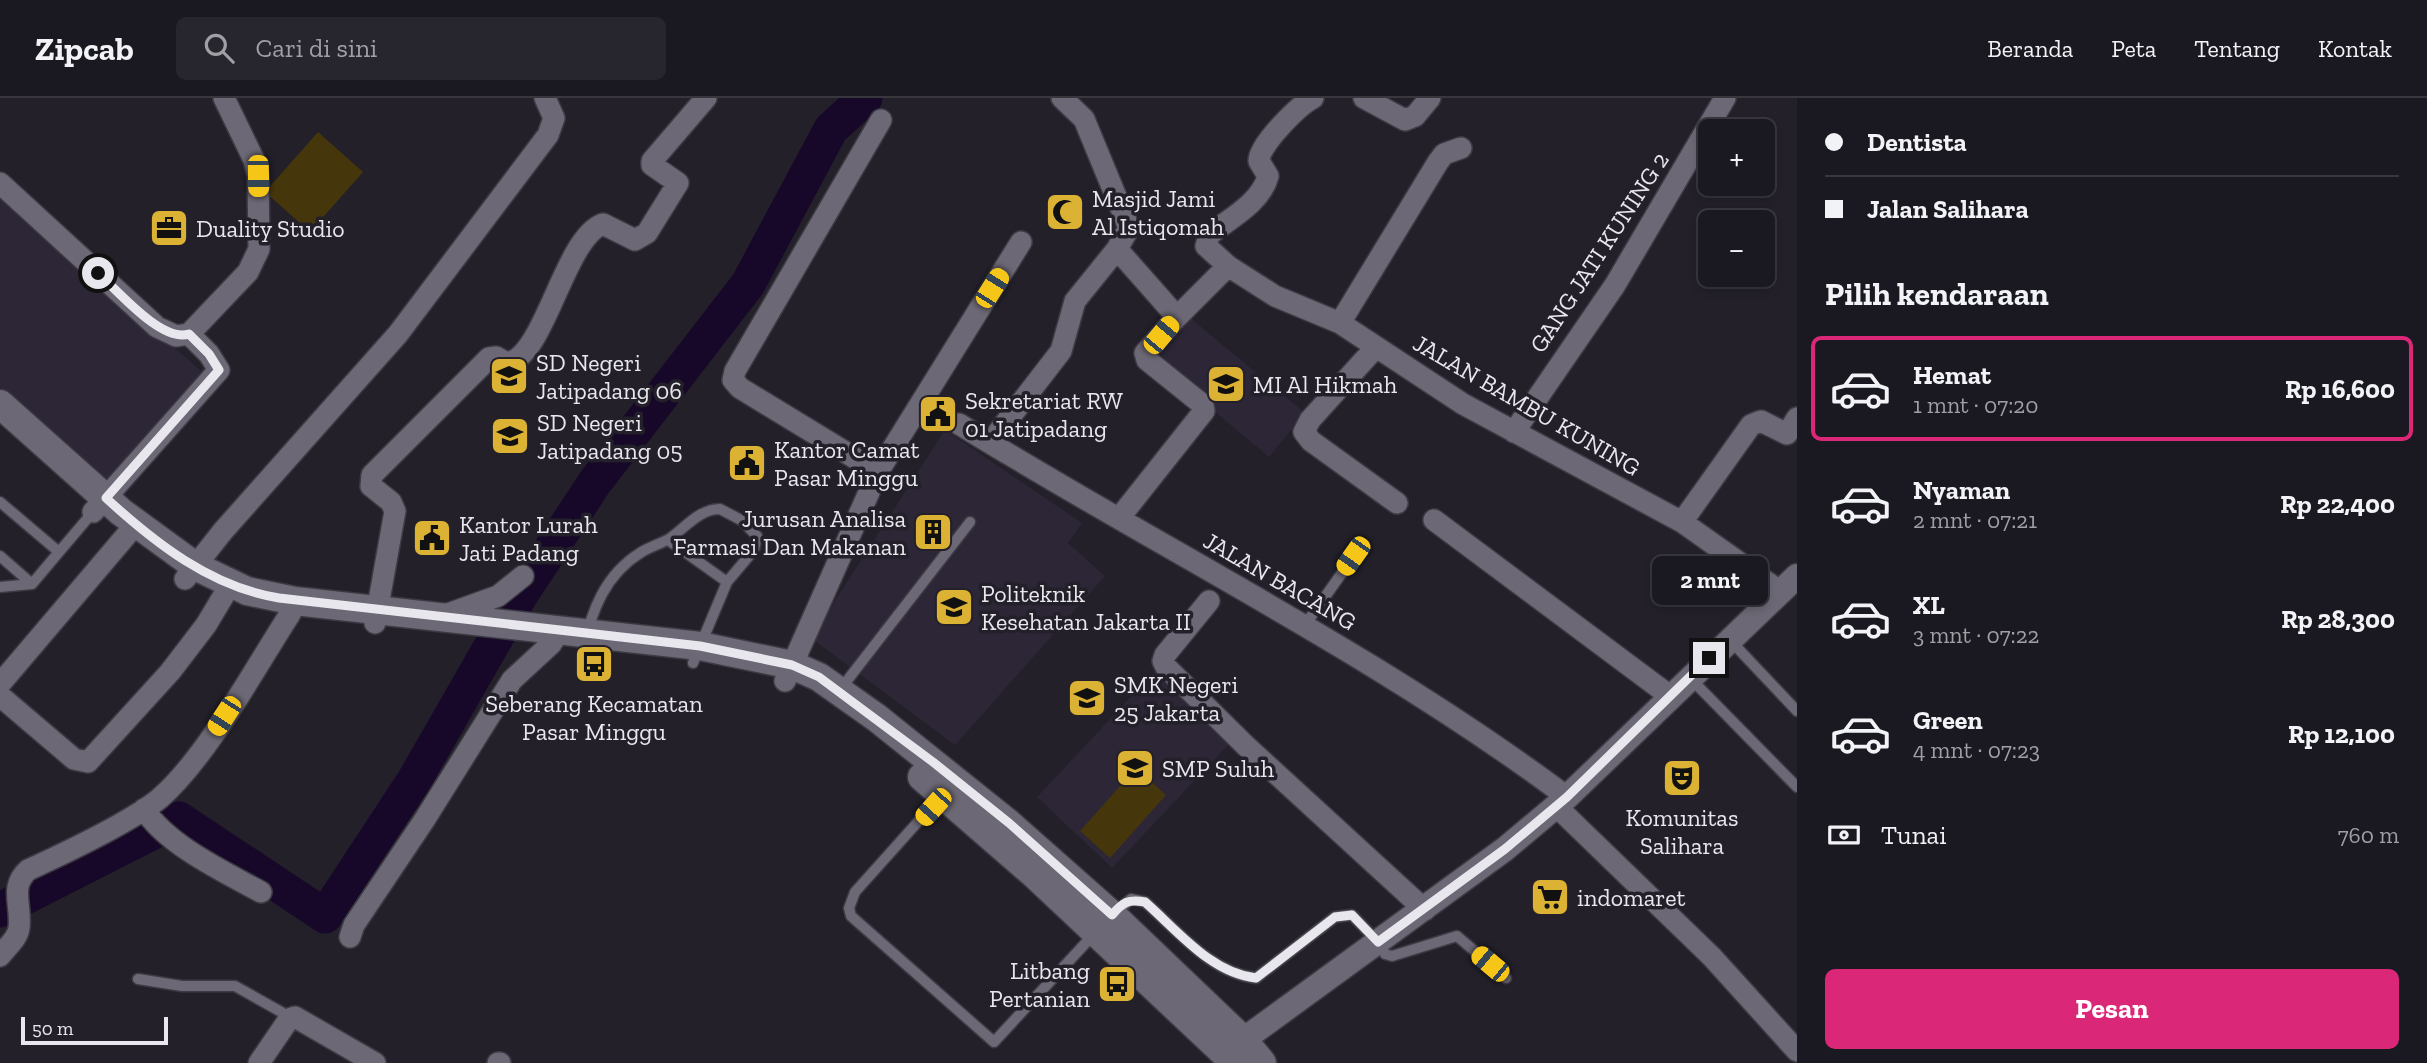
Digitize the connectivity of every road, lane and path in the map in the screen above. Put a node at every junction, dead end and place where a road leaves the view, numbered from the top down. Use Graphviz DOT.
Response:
graph roads {
  1 [pos="224,98"];
  2 [pos="545,98"];
  3 [pos="706,98"];
  4 [pos="1062,98"];
  5 [pos="1364,98"];
  6 [pos="1430,98"];
  7 [pos="1725,98"];
  8 [pos="1304,100"];
  9 [pos="881,120"];
  10 [pos="1461,148"];
  11 [pos="0,183"];
  12 [pos="1021,243"];
  13 [pos="1117,249"];
  14 [pos="1228,266"];
  15 [pos="1177,317"];
  16 [pos="1340,323"];
  17 [pos="189,334"];
  18 [pos="1376,347"];
  19 [pos="0,405"];
  20 [pos="959,424"];
  21 [pos="0,429"];
  22 [pos="1794,430"];
  23 [pos="1514,432"];
  24 [pos="990,443"];
  25 [pos="878,472"];
  26 [pos="0,502"];
  27 [pos="1397,503"];
  28 [pos="99,505"];
  29 [pos="1120,517"];
  30 [pos="1433,520"];
  31 [pos="970,522"];
  32 [pos="1682,522"];
  33 [pos="130,531"];
  34 [pos="668,540"];
  35 [pos="59,552"];
  36 [pos="0,556"];
  37 [pos="1353,556"];
  38 [pos="190,573"];
  39 [pos="523,576"];
  40 [pos="727,582"];
  41 [pos="32,584"];
  42 [pos="1789,584"];
  43 [pos="0,587"];
  44 [pos="226,592"];
  45 [pos="1209,601"];
  46 [pos="293,607"];
  47 [pos="377,616"];
  48 [pos="451,624"];
  49 [pos="1305,625"];
  50 [pos="557,637"];
  51 [pos="1729,639"];
  52 [pos="696,654"];
  53 [pos="789,673"];
  54 [pos="1689,677"];
  55 [pos="0,684"];
  56 [pos="839,691"];
  57 [pos="1670,695"];
  58 [pos="0,696"];
  59 [pos="1797,711"];
  60 [pos="949,787"];
  61 [pos="1797,788"];
  62 [pos="1562,801"];
  63 [pos="146,813"];
  64 [pos="261,891"];
  65 [pos="1425,909"];
  66 [pos="1104,923"];
  67 [pos="351,937"];
  68 [pos="1378,942"];
  69 [pos="0,956"];
  70 [pos="1506,978"];
  71 [pos="138,979"];
  72 [pos="292,1018"];
  73 [pos="1239,1051"];
  74 [pos="1797,1051"];
  75 [pos="259,1063"];
  76 [pos="374,1063"];
  77 [pos="1262,1063"];
  1 -- 17 [label="street"];
  2 -- 38 [label="street"];
  3 -- 47 [label="street"];
  4 -- 13 [label="street"];
  5 -- 6 [label="street"];
  7 -- 23 [label="street, GANG JATI KUNING 2"];
  8 -- 14 [label="street, JALAN BAMBU KUNING"];
  9 -- 25 [label="street"];
  10 -- 16 [label="street"];
  11 -- 17 [label="street"];
  12 -- 25 [label="street"];
  13 -- 15 [label="street"];
  13 -- 24 [label="street"];
  14 -- 15 [label="street"];
  14 -- 16 [label="street, JALAN BAMBU KUNING"];
  15 -- 29 [label="street"];
  16 -- 18 [label="street, JALAN BAMBU KUNING"];
  17 -- 28 [label="street"];
  18 -- 23 [label="street, JALAN BAMBU KUNING"];
  18 -- 27 [label="street"];
  19 -- 28 [label="main road"];
  20 -- 24 [label="street, JALAN BACANG"];
  21 -- 28 [label="main road"];
  22 -- 32 [label="street"];
  23 -- 32 [label="street, JALAN BAMBU KUNING"];
  24 -- 29 [label="street, JALAN BACANG"];
  25 -- 53 [label="street"];
  26 -- 35 [label="lane"];
  28 -- 33 [label="main road"];
  28 -- 35 [label="lane"];
  29 -- 49 [label="street, JALAN BACANG"];
  30 -- 57 [label="street"];
  31 -- 56 [label="lane"];
  32 -- 42 [label="street, JALAN BAMBU KUNING"];
  33 -- 38 [label="main road"];
  33 -- 55 [label="street"];
  34 -- 40 [label="lane"];
  34 -- 40 [label="lane"];
  34 -- 50 [label="lane"];
  35 -- 41 [label="lane"];
  36 -- 41 [label="lane"];
  37 -- 49 [label="lane"];
  38 -- 44 [label="main road"];
  39 -- 48 [label="street"];
  40 -- 52 [label="lane"];
  41 -- 43 [label="lane"];
  42 -- 51 [label="street"];
  44 -- 46 [label="main road"];
  44 -- 58 [label="street"];
  45 -- 65 [label="street"];
  46 -- 47 [label="main road"];
  46 -- 63 [label="street"];
  47 -- 48 [label="main road"];
  48 -- 50 [label="main road"];
  49 -- 62 [label="street, JALAN BACANG"];
  50 -- 52 [label="main road"];
  50 -- 67 [label="street"];
  51 -- 54 [label="street"];
  51 -- 59 [label="lane"];
  52 -- 53 [label="main road"];
  53 -- 56 [label="main road"];
  53 -- 60 [label="main road"];
  54 -- 57 [label="street"];
  54 -- 61 [label="lane"];
  56 -- 60 [label="main road"];
  57 -- 62 [label="street"];
  60 -- 66 [label="main road"];
  60 -- 66 [label="lane"];
  62 -- 65 [label="street"];
  62 -- 74 [label="street, JALAN BACANG"];
  63 -- 64 [label="street"];
  63 -- 69 [label="street"];
  65 -- 68 [label="street"];
  66 -- 68 [label="lane"];
  66 -- 73 [label="main road"];
  68 -- 70 [label="lane"];
  68 -- 73 [label="street"];
  71 -- 72 [label="lane"];
  72 -- 75 [label="street"];
  72 -- 76 [label="street"];
  73 -- 77 [label="main road"];
}
